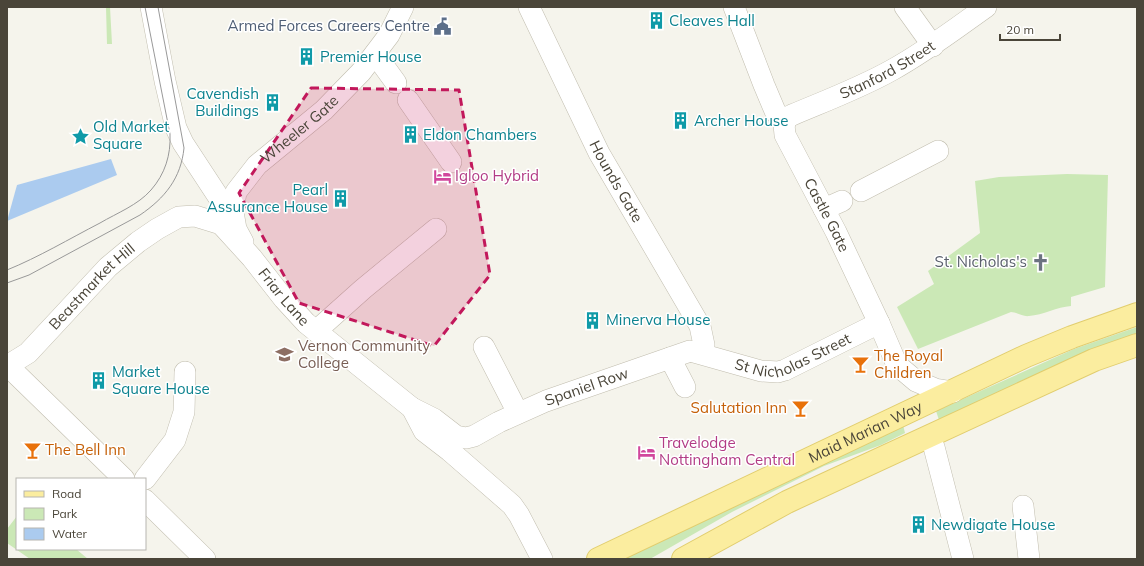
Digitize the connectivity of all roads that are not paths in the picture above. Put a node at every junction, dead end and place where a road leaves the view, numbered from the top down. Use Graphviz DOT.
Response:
graph roads {
  1 [pos="151,7"];
  2 [pos="402,7"];
  3 [pos="530,7"];
  4 [pos="734,7"];
  5 [pos="905,7"];
  6 [pos="986,7"];
  7 [pos="933,46"];
  8 [pos="375,54"];
  9 [pos="396,83"];
  10 [pos="408,100"];
  11 [pos="784,124"];
  12 [pos="938,151"];
  13 [pos="451,162"];
  14 [pos="861,191"];
  15 [pos="185,217"];
  16 [pos="236,229"];
  17 [pos="436,229"];
  18 [pos="252,258"];
  19 [pos="1137,314"];
  20 [pos="879,323"];
  21 [pos="316,331"];
  22 [pos="1137,345"];
  23 [pos="484,347"];
  24 [pos="703,354"];
  25 [pos="670,358"];
  26 [pos="8,366"];
  27 [pos="185,372"];
  28 [pos="685,387"];
  29 [pos="953,392"];
  30 [pos="412,408"];
  31 [pos="518,413"];
  32 [pos="474,436"];
  33 [pos="934,447"];
  34 [pos="467,468"];
  35 [pos="123,478"];
  36 [pos="146,478"];
  37 [pos="146,501"];
  38 [pos="1023,506"];
  39 [pos="205,559"];
  40 [pos="542,559"];
  41 [pos="598,559"];
  42 [pos="683,559"];
  43 [pos="963,559"];
  44 [pos="1029,559"];
  1 -- 16 [label="street"];
  2 -- 8 [label="street, Wheeler Gate"];
  3 -- 24 [label="street, Hounds Gate"];
  4 -- 11 [label="street, Castle Gate"];
  5 -- 7 [label="street"];
  6 -- 7 [label="street, Stanford Street"];
  7 -- 11 [label="street, Stanford Street"];
  8 -- 9 [label="street"];
  8 -- 16 [label="street, Wheeler Gate"];
  10 -- 13 [label="street"];
  11 -- 20 [label="street, Castle Gate"];
  12 -- 14 [label="street"];
  15 -- 18 [label="street, Friar Lane"];
  15 -- 26 [label="street, Beastmarket Hill"];
  16 -- 18 [label="street, Wheeler Gate"];
  17 -- 21 [label="street"];
  18 -- 21 [label="street, Friar Lane"];
  19 -- 29 [label="main road, Maid Marian Way"];
  20 -- 24 [label="street, St Nicholas Street"];
  20 -- 29 [label="street, Castle Gate"];
  21 -- 30 [label="street, Friar Lane"];
  22 -- 42 [label="main road, Maid Marian Way"];
  23 -- 31 [label="street"];
  24 -- 25 [label="street, Spaniel Row"];
  25 -- 28 [label="street"];
  25 -- 31 [label="street, Spaniel Row"];
  26 -- 35 [label="street"];
  27 -- 36 [label="street"];
  29 -- 41 [label="main road, Maid Marian Way"];
  30 -- 32 [label="street"];
  30 -- 34 [label="street, Friar Lane"];
  31 -- 32 [label="street, Spaniel Row"];
  32 -- 34 [label="street, Spaniel Row"];
  33 -- 43 [label="street"];
  34 -- 40 [label="street, Friar Lane"];
  37 -- 39 [label="street"];
  38 -- 44 [label="street"];
}
